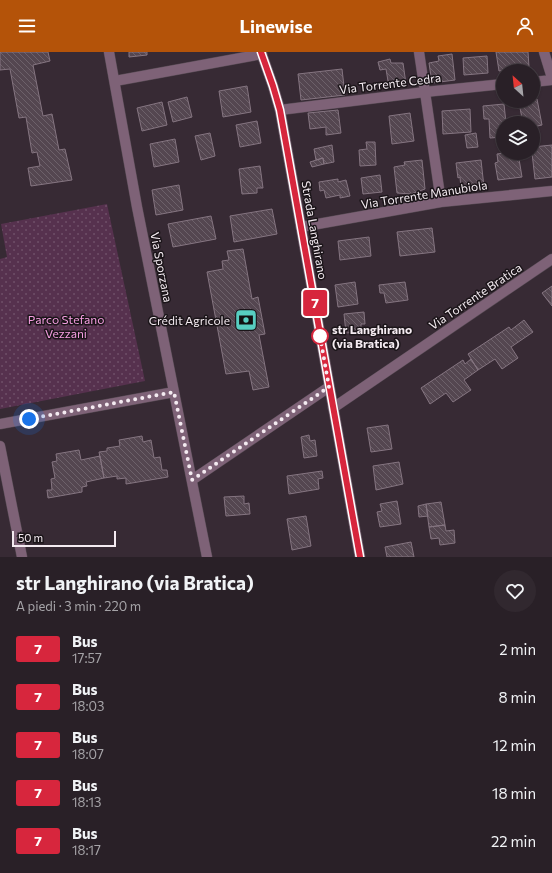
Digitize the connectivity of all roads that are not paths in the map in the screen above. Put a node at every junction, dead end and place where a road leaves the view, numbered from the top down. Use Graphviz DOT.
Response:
graph roads {
  1 [pos="109,52"];
  2 [pos="418,52"];
  3 [pos="544,52"];
  4 [pos="262,53"];
  5 [pos="552,79"];
  6 [pos="115,81"];
  7 [pos="540,81"];
  8 [pos="496,85"];
  9 [pos="426,92"];
  10 [pos="280,110"];
  11 [pos="552,191"];
  12 [pos="441,202"];
  13 [pos="301,228"];
  14 [pos="552,259"];
  15 [pos="329,387"];
  16 [pos="174,392"];
  17 [pos="333,408"];
  18 [pos="0,424"];
  19 [pos="0,446"];
  20 [pos="192,480"];
  21 [pos="22,557"];
  22 [pos="207,557"];
  23 [pos="360,557"];
  1 -- 6 [label="street, Via Sporzana"];
  2 -- 9 [label="street"];
  3 -- 5 [label="street"];
  4 -- 6 [label="street"];
  4 -- 10 [label="street, Strada Langhirano"];
  5 -- 7 [label="street"];
  6 -- 16 [label="street, Via Sporzana"];
  8 -- 9 [label="street, Via Torrente Cedra"];
  9 -- 10 [label="street, Via Torrente Cedra"];
  9 -- 12 [label="street"];
  10 -- 13 [label="street, Strada Langhirano"];
  11 -- 12 [label="street, Via Torrente Manubiola"];
  12 -- 13 [label="street, Via Torrente Manubiola"];
  13 -- 15 [label="street, Strada Langhirano"];
  14 -- 17 [label="street, Via Torrente Bratica"];
  15 -- 17 [label="street, Strada Langhirano"];
  15 -- 20 [label="street"];
  16 -- 18 [label="street"];
  16 -- 20 [label="street, Via Sporzana"];
  17 -- 23 [label="street, Strada Langhirano"];
  19 -- 21 [label="street"];
  20 -- 22 [label="street, Via Sporzana"];
}
